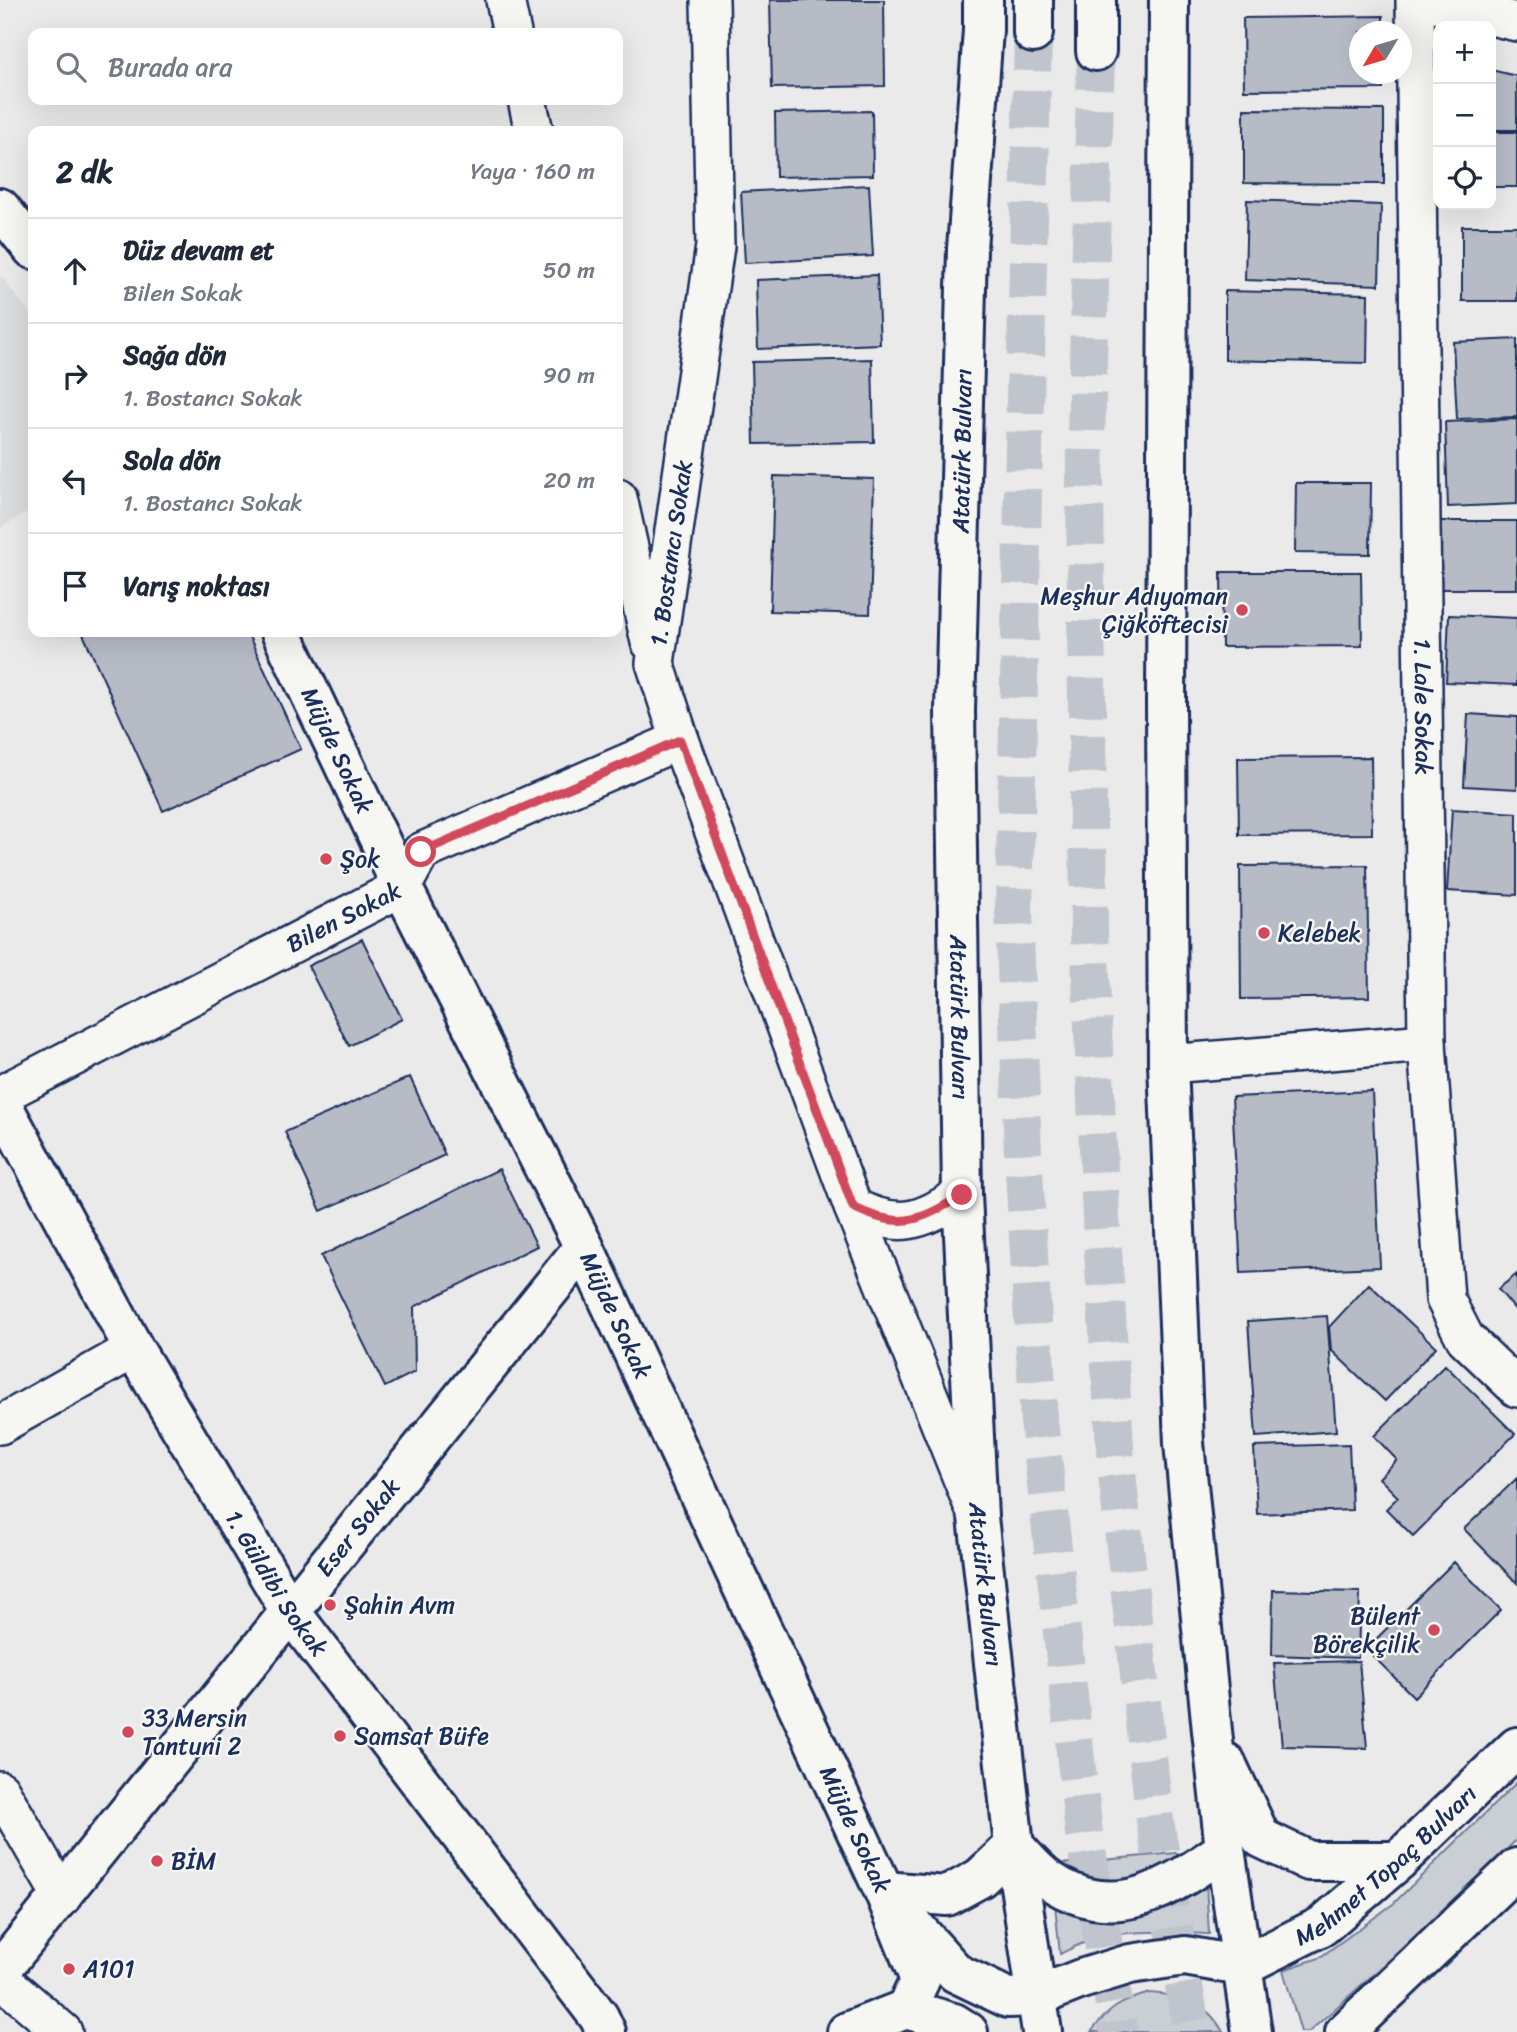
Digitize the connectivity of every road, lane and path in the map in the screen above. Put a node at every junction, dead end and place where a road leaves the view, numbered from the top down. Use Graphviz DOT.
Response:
graph roads {
  1 [pos="505,0"];
  2 [pos="710,0"];
  3 [pos="983,0"];
  4 [pos="1096,0"];
  5 [pos="1169,0"];
  6 [pos="1416,0"];
  7 [pos="1422,0"];
  8 [pos="1517,22"];
  9 [pos="511,28"];
  10 [pos="1096,51"];
  11 [pos="528,105"];
  12 [pos="533,126"];
  13 [pos="0,208"];
  14 [pos="28,243"];
  15 [pos="623,520"];
  16 [pos="283,637"];
  17 [pos="655,663"];
  18 [pos="680,740"];
  19 [pos="402,887"];
  20 [pos="1427,1044"];
  21 [pos="1168,1064"];
  22 [pos="0,1095"];
  23 [pos="0,1101"];
  24 [pos="962,1195"];
  25 [pos="853,1207"];
  26 [pos="584,1247"];
  27 [pos="134,1349"];
  28 [pos="1517,1388"];
  29 [pos="0,1425"];
  30 [pos="978,1517"];
  31 [pos="290,1611"];
  32 [pos="1212,1731"];
  33 [pos="1517,1747"];
  34 [pos="0,1790"];
  35 [pos="1014,1846"];
  36 [pos="1226,1849"];
  37 [pos="1398,1861"];
  38 [pos="1517,1868"];
  39 [pos="884,1891"];
  40 [pos="62,1897"];
  41 [pos="1241,1966"];
  42 [pos="0,1972"];
  43 [pos="0,1978"];
  44 [pos="906,2009"];
  45 [pos="1039,2014"];
  46 [pos="596,2027"];
  47 [pos="63,2032"];
  48 [pos="847,2032"];
  49 [pos="968,2032"];
  50 [pos="1252,2032"];
  51 [pos="1345,2032"];
  1 -- 9 [label="street"];
  2 -- 17 [label="street, 1. Bostancı Sokak"];
  3 -- 24 [label="main road, Atatürk Bulvarı"];
  4 -- 10 [label="main road"];
  5 -- 21 [label="main road"];
  6 -- 20 [label="street, 1. Lale Sokak"];
  7 -- 8 [label="street"];
  11 -- 12 [label="street"];
  13 -- 14 [label="main road"];
  15 -- 17 [label="street"];
  16 -- 19 [label="main road, Müjde Sokak"];
  17 -- 18 [label="street, 1. Bostancı Sokak"];
  18 -- 19 [label="street, Bilen Sokak"];
  18 -- 25 [label="street, 1. Bostancı Sokak"];
  19 -- 22 [label="street, Bilen Sokak"];
  19 -- 26 [label="main road, Müjde Sokak"];
  20 -- 21 [label="street"];
  20 -- 28 [label="street, 1. Lale Sokak"];
  21 -- 32 [label="main road"];
  23 -- 27 [label="main road, 1. Güldibi Sokak"];
  24 -- 25 [label="street"];
  24 -- 30 [label="main road, Atatürk Bulvarı"];
  25 -- 30 [label="street, 1. Bostancı Sokak"];
  26 -- 31 [label="main road, Eser Sokak"];
  26 -- 39 [label="main road, Müjde Sokak"];
  27 -- 29 [label="street"];
  27 -- 31 [label="main road, 1. Güldibi Sokak"];
  30 -- 35 [label="main road, Atatürk Bulvarı"];
  31 -- 40 [label="main road, Eser Sokak"];
  31 -- 46 [label="main road, 1. Güldibi Sokak"];
  32 -- 36 [label="main road"];
  32 -- 37 [label="main road"];
  33 -- 37 [label="main road, Mehmet Topaç Bulvarı"];
  34 -- 40 [label="street"];
  35 -- 36 [label="main road"];
  35 -- 39 [label="main road"];
  35 -- 45 [label="main road, Atatürk Bulvarı"];
  36 -- 41 [label="main road"];
  37 -- 41 [label="main road, Mehmet Topaç Bulvarı"];
  38 -- 51 [label="main road"];
  39 -- 44 [label="main road, Müjde Sokak"];
  39 -- 45 [label="main road"];
  40 -- 42 [label="main road, Eser Sokak"];
  41 -- 45 [label="main road"];
  41 -- 50 [label="main road"];
  43 -- 47 [label="street"];
  44 -- 48 [label="main road"];
  44 -- 49 [label="main road"];
}
